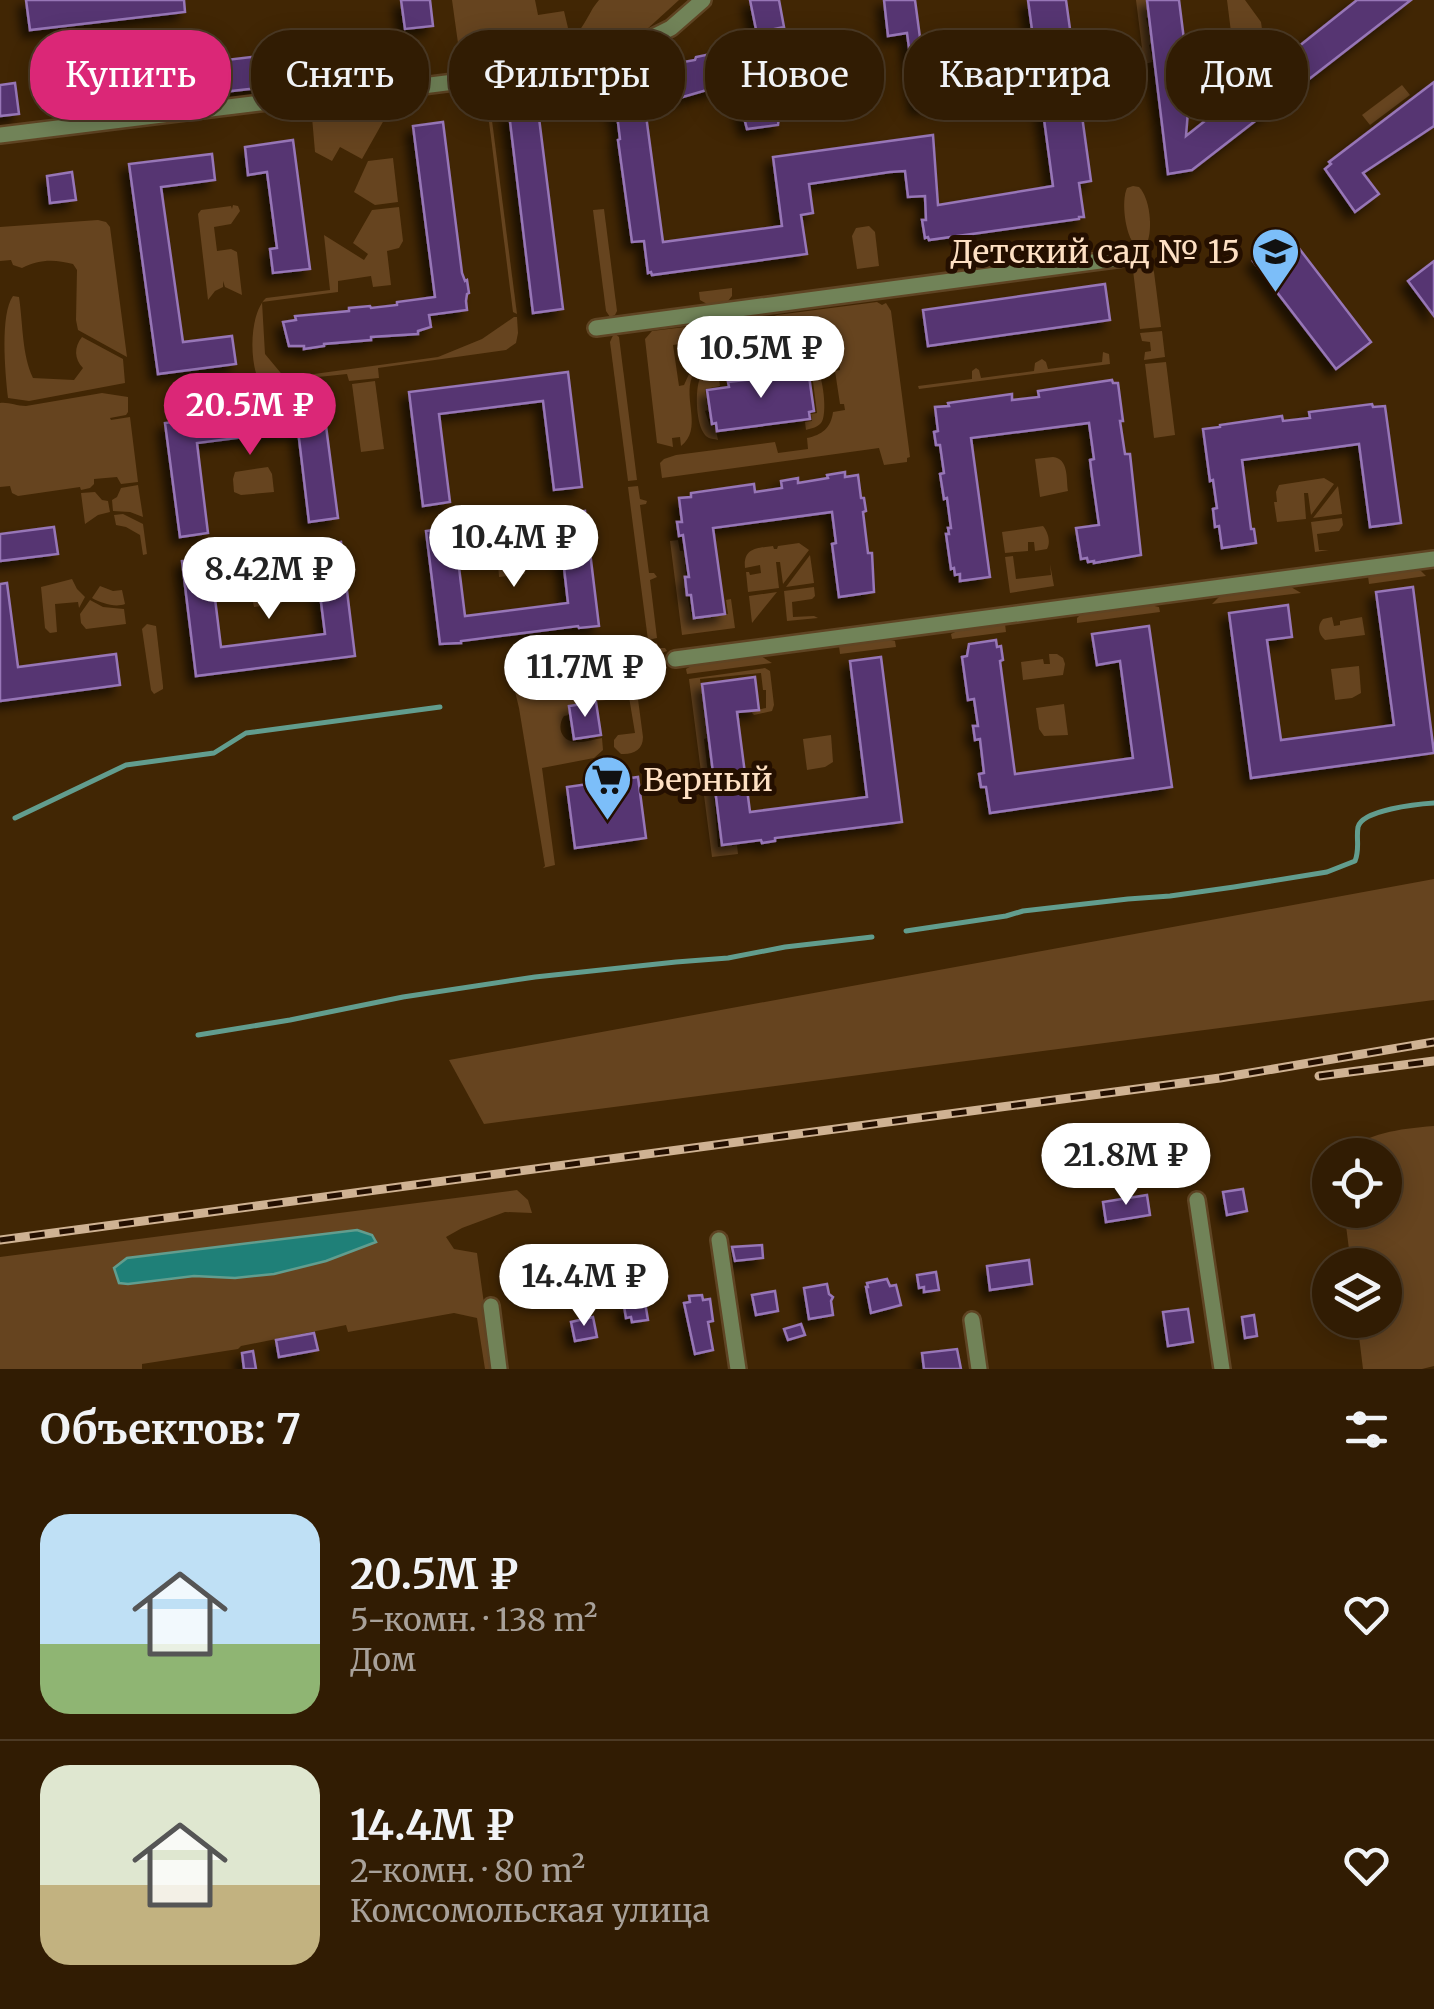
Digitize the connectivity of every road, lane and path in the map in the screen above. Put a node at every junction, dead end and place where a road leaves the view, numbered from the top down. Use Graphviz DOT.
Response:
graph roads {
  1 [pos="703,0"];
  2 [pos="0,135"];
  3 [pos="1123,258"];
  4 [pos="596,328"];
  5 [pos="1434,559"];
  6 [pos="675,660"];
  7 [pos="1198,1200"];
  8 [pos="719,1240"];
  9 [pos="490,1306"];
  10 [pos="972,1320"];
  11 [pos="499,1369"];
  12 [pos="738,1369"];
  13 [pos="979,1369"];
  14 [pos="1222,1369"];
  1 -- 2 [label="street"];
  3 -- 4 [label="street"];
  5 -- 6 [label="street"];
  7 -- 14 [label="street"];
  8 -- 12 [label="street"];
  9 -- 11 [label="street"];
  10 -- 13 [label="street"];
}
